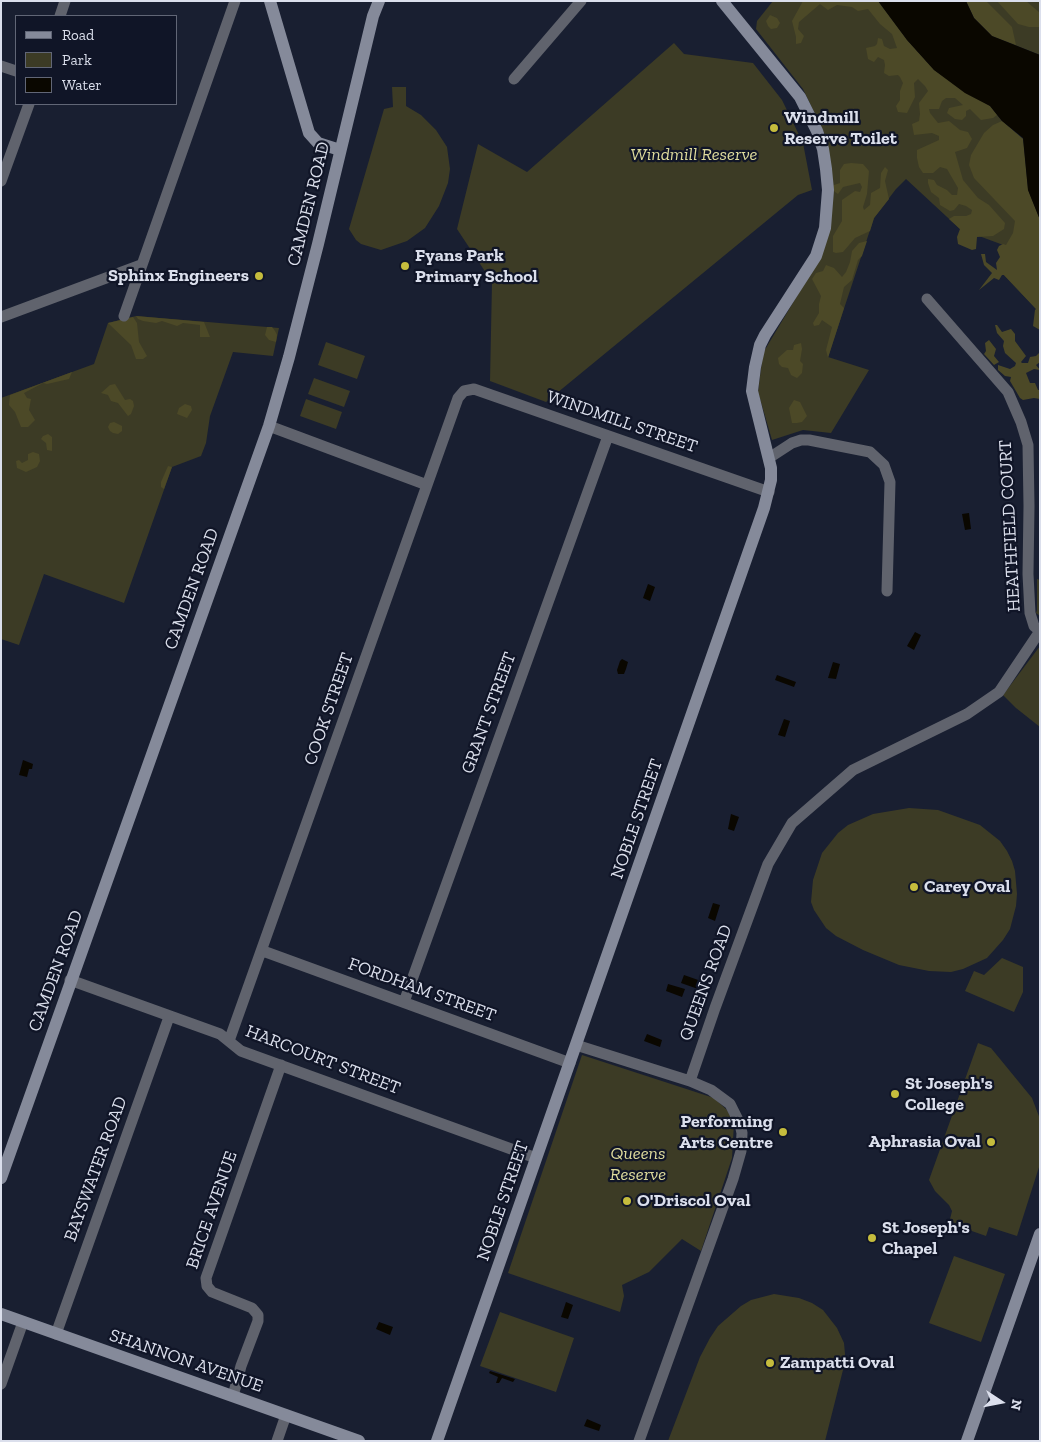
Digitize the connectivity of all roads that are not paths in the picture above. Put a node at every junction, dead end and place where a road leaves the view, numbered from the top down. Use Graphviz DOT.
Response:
graph roads {
  1 [pos="65,1"];
  2 [pos="235,1"];
  3 [pos="270,1"];
  4 [pos="379,1"];
  5 [pos="581,1"];
  6 [pos="722,1"];
  7 [pos="60,15"];
  8 [pos="1,66"];
  9 [pos="15,71"];
  10 [pos="514,79"];
  11 [pos="29,105"];
  12 [pos="340,150"];
  13 [pos="1,181"];
  14 [pos="141,266"];
  15 [pos="927,299"];
  16 [pos="124,316"];
  17 [pos="1,317"];
  18 [pos="464,390"];
  19 [pos="269,426"];
  20 [pos="608,436"];
  21 [pos="769,458"];
  22 [pos="427,485"];
  23 [pos="768,492"];
  24 [pos="886,591"];
  25 [pos="1040,631"];
  26 [pos="262,951"];
  27 [pos="70,980"];
  28 [pos="404,1002"];
  29 [pos="169,1017"];
  30 [pos="229,1041"];
  31 [pos="576,1045"];
  32 [pos="570,1063"];
  33 [pos="281,1065"];
  34 [pos="690,1081"];
  35 [pos="536,1158"];
  36 [pos="1,1178"];
  37 [pos="1040,1234"];
  38 [pos="1,1314"];
  39 [pos="23,1322"];
  40 [pos="56,1334"];
  41 [pos="1,1384"];
  42 [pos="233,1396"];
  43 [pos="286,1415"];
  44 [pos="277,1441"];
  45 [pos="359,1441"];
  46 [pos="437,1441"];
  47 [pos="639,1441"];
  48 [pos="966,1441"];
  1 -- 7 [label="street"];
  2 -- 14 [label="street"];
  3 -- 12 [label="street"];
  4 -- 12 [label="street, CAMDEN ROAD"];
  5 -- 10 [label="street"];
  6 -- 21 [label="street, NOBLE STREET"];
  8 -- 9 [label="street"];
  11 -- 13 [label="street"];
  12 -- 19 [label="street, CAMDEN ROAD"];
  14 -- 16 [label="street"];
  14 -- 17 [label="street"];
  15 -- 25 [label="street, HEATHFIELD COURT"];
  18 -- 20 [label="street, WINDMILL STREET"];
  18 -- 22 [label="street, COOK STREET"];
  19 -- 22 [label="street"];
  19 -- 27 [label="street, CAMDEN ROAD"];
  20 -- 23 [label="street, WINDMILL STREET"];
  20 -- 28 [label="street, GRANT STREET"];
  21 -- 23 [label="street, NOBLE STREET"];
  21 -- 24 [label="street"];
  22 -- 26 [label="street, COOK STREET"];
  23 -- 31 [label="street, NOBLE STREET"];
  25 -- 34 [label="street, QUEENS ROAD"];
  26 -- 28 [label="street, FORDHAM STREET"];
  26 -- 30 [label="street, COOK STREET"];
  27 -- 29 [label="street, HARCOURT STREET"];
  27 -- 36 [label="street, CAMDEN ROAD"];
  28 -- 32 [label="street, FORDHAM STREET"];
  29 -- 30 [label="street, HARCOURT STREET"];
  29 -- 40 [label="street, BAYSWATER ROAD"];
  30 -- 33 [label="street, HARCOURT STREET"];
  31 -- 32 [label="street, NOBLE STREET"];
  31 -- 34 [label="street"];
  32 -- 35 [label="street, NOBLE STREET"];
  33 -- 35 [label="street, HARCOURT STREET"];
  33 -- 42 [label="street, BRICE AVENUE"];
  34 -- 47 [label="street"];
  35 -- 46 [label="street, NOBLE STREET"];
  37 -- 48 [label="street"];
  38 -- 39 [label="street, SHANNON AVENUE"];
  39 -- 40 [label="street, SHANNON AVENUE"];
  39 -- 41 [label="street"];
  40 -- 42 [label="street, SHANNON AVENUE"];
  42 -- 43 [label="street, SHANNON AVENUE"];
  43 -- 44 [label="street"];
  43 -- 45 [label="street, SHANNON AVENUE"];
}
